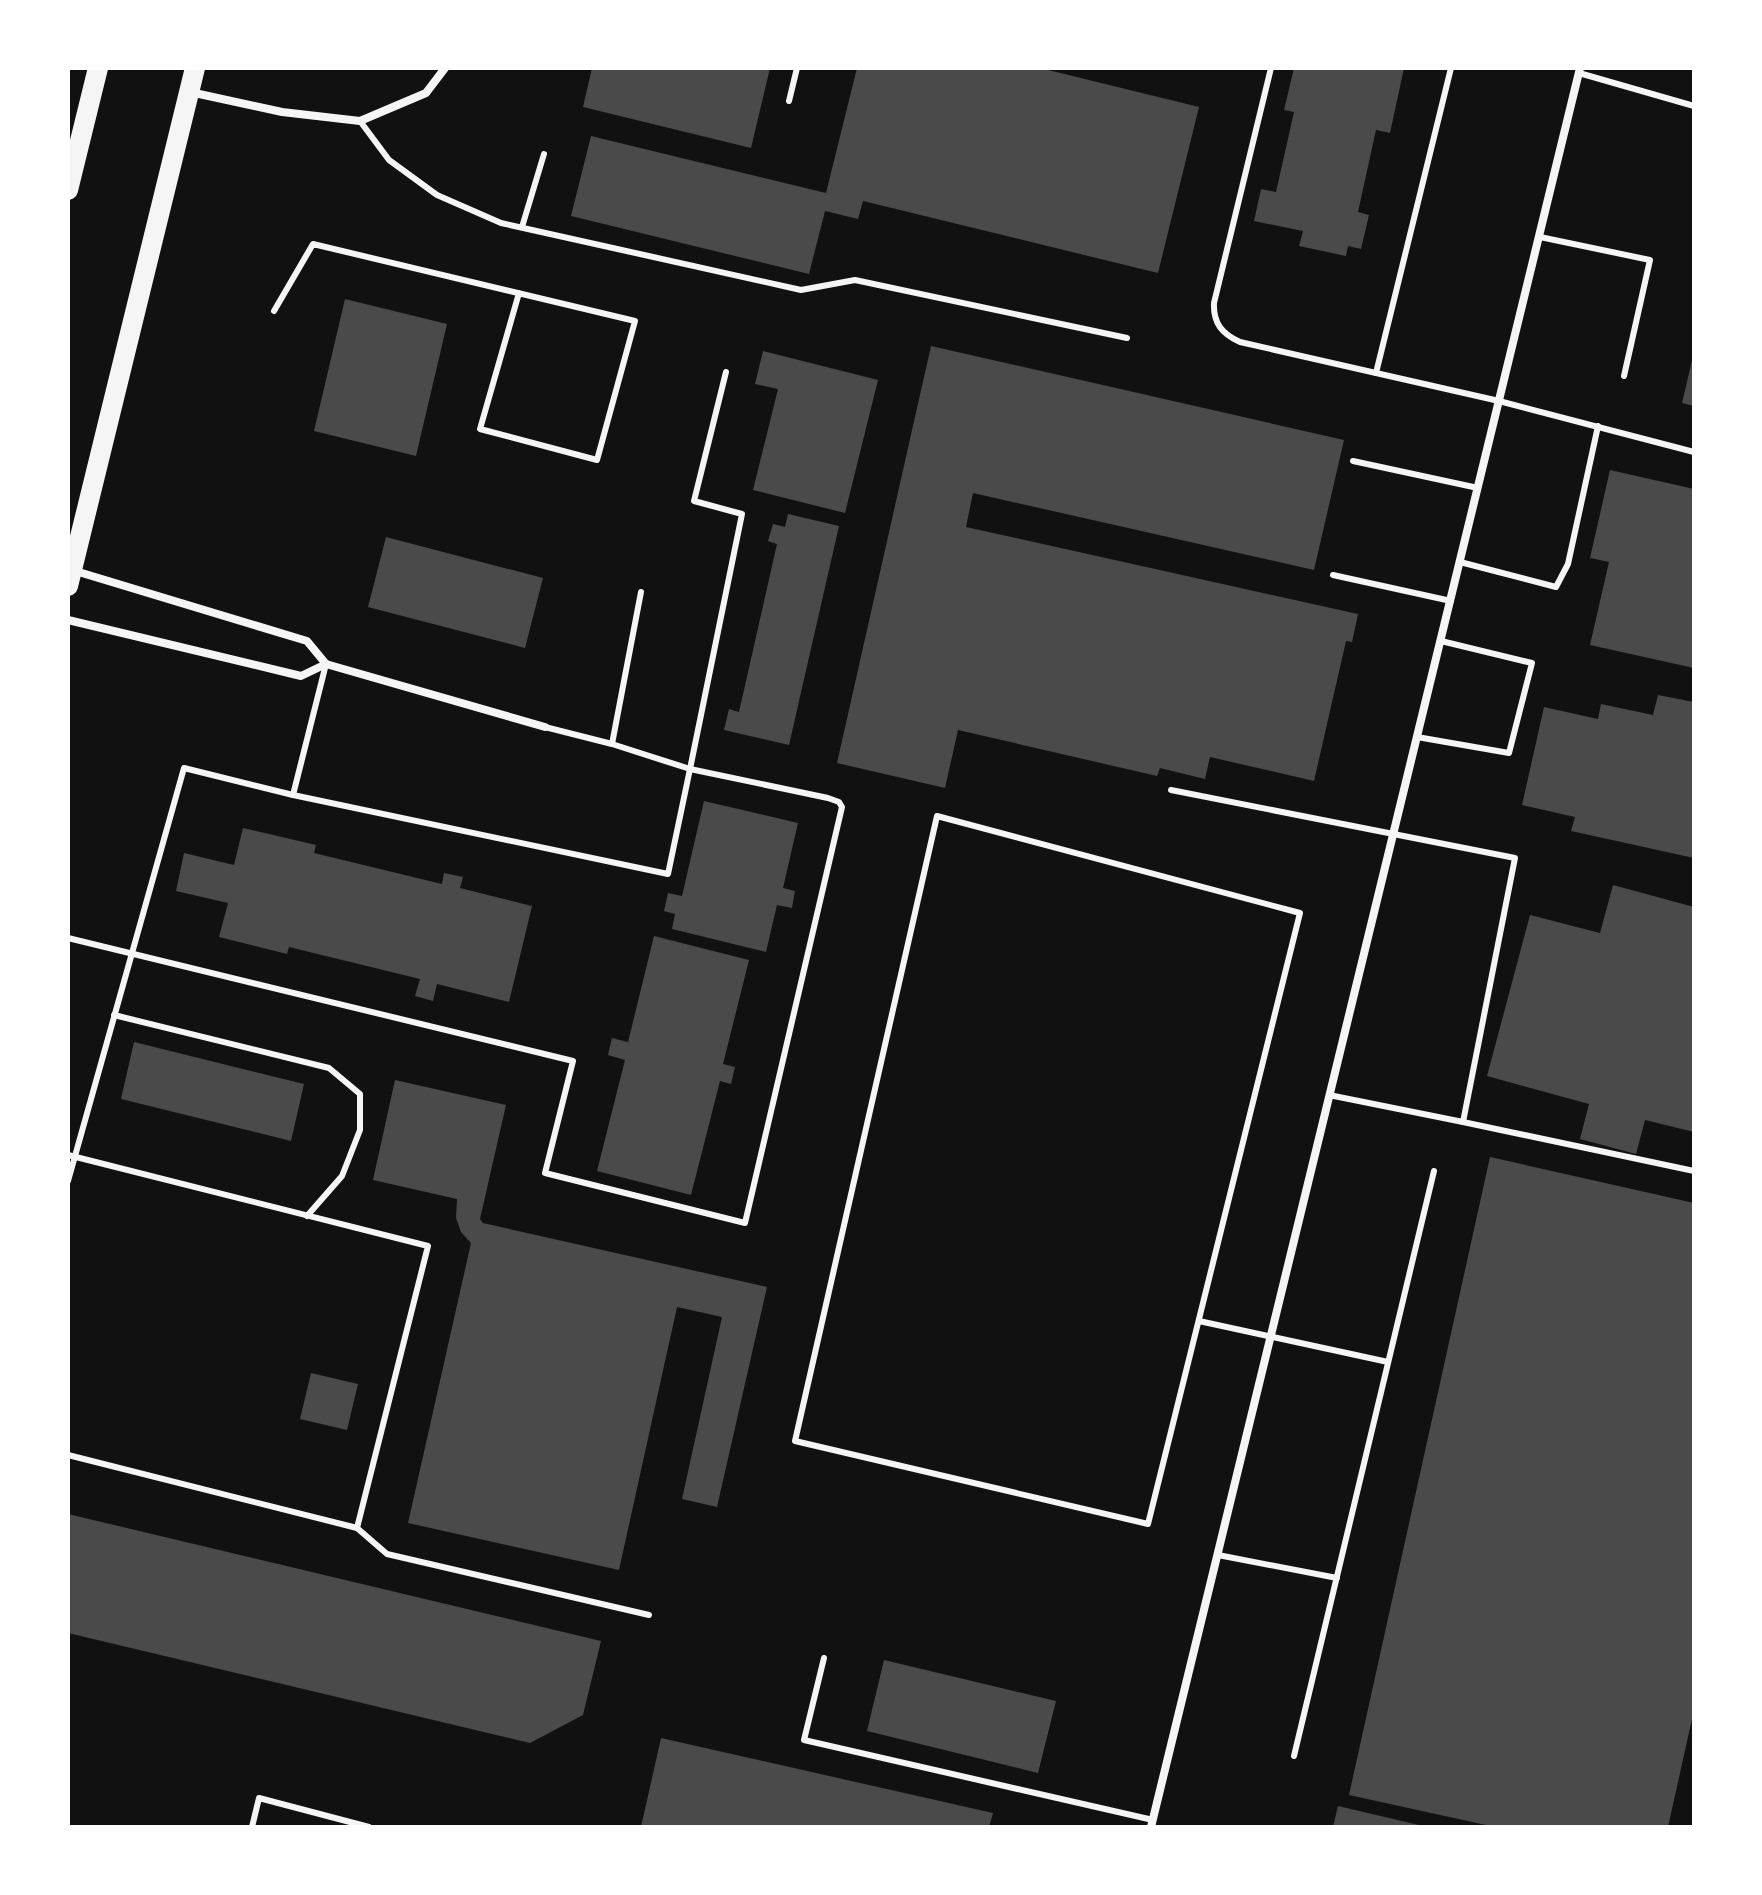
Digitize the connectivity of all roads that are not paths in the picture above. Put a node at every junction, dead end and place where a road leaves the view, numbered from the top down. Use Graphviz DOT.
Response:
graph roads {
  1 [pos="98,68"];
  2 [pos="195,68"];
  3 [pos="445,68"];
  4 [pos="797,68"];
  5 [pos="1271,68"];
  6 [pos="1451,68"];
  7 [pos="1580,70"];
  8 [pos="189,92"];
  9 [pos="789,101"];
  10 [pos="1694,106"];
  11 [pos="360,121"];
  12 [pos="544,154"];
  13 [pos="68,190"];
  14 [pos="522,227"];
  15 [pos="1540,237"];
  16 [pos="519,293"];
  17 [pos="274,311"];
  18 [pos="1127,338"];
  19 [pos="726,372"];
  20 [pos="1376,373"];
  21 [pos="1624,376"];
  22 [pos="1499,401"];
  23 [pos="1598,426"];
  24 [pos="1694,452"];
  25 [pos="1353,461"];
  26 [pos="1478,488"];
  27 [pos="1460,562"];
  28 [pos="69,575"];
  29 [pos="1333,575"];
  30 [pos="641,592"];
  31 [pos="1451,601"];
  32 [pos="68,620"];
  33 [pos="1441,641"];
  34 [pos="326,664"];
  35 [pos="545,727"];
  36 [pos="1417,737"];
  37 [pos="612,744"];
  38 [pos="690,769"];
  39 [pos="1171,790"];
  40 [pos="293,795"];
  41 [pos="1394,834"];
  42 [pos="68,938"];
  43 [pos="132,953"];
  44 [pos="114,1015"];
  45 [pos="1329,1095"];
  46 [pos="1463,1122"];
  47 [pos="71,1156"];
  48 [pos="1434,1171"];
  49 [pos="1694,1171"];
  50 [pos="68,1181"];
  51 [pos="307,1216"];
  52 [pos="1199,1321"];
  53 [pos="1271,1338"];
  54 [pos="1388,1362"];
  55 [pos="68,1455"];
  56 [pos="357,1528"];
  57 [pos="1218,1555"];
  58 [pos="1337,1578"];
  59 [pos="649,1615"];
  60 [pos="824,1658"];
  61 [pos="1294,1756"];
  62 [pos="1152,1823"];
  63 [pos="252,1827"];
  64 [pos="369,1827"];
  1 -- 13 [label="main road"];
  2 -- 8 [label="main road"];
  3 -- 11 [label="street"];
  4 -- 9 [label="lane"];
  5 -- 20 [label="lane"];
  6 -- 20 [label="lane"];
  7 -- 10 [label="lane"];
  7 -- 15 [label="street"];
  8 -- 11 [label="street"];
  8 -- 28 [label="main road"];
  11 -- 14 [label="lane"];
  12 -- 14 [label="lane"];
  14 -- 18 [label="lane"];
  15 -- 21 [label="lane"];
  15 -- 22 [label="street"];
  16 -- 16 [label="lane"];
  16 -- 17 [label="lane"];
  19 -- 38 [label="lane"];
  20 -- 22 [label="lane"];
  22 -- 23 [label="lane"];
  22 -- 26 [label="street"];
  23 -- 24 [label="lane"];
  23 -- 27 [label="lane"];
  25 -- 26 [label="lane"];
  26 -- 27 [label="street"];
  27 -- 31 [label="street"];
  28 -- 34 [label="street"];
  29 -- 31 [label="lane"];
  30 -- 37 [label="lane"];
  31 -- 33 [label="street"];
  32 -- 34 [label="street"];
  33 -- 36 [label="street"];
  33 -- 36 [label="lane"];
  34 -- 35 [label="street"];
  34 -- 40 [label="lane"];
  35 -- 37 [label="lane"];
  36 -- 41 [label="street"];
  37 -- 38 [label="lane"];
  38 -- 40 [label="lane"];
  38 -- 43 [label="lane"];
  39 -- 41 [label="lane"];
  40 -- 43 [label="lane"];
  41 -- 45 [label="street"];
  41 -- 46 [label="lane"];
  42 -- 43 [label="lane"];
  43 -- 44 [label="lane"];
  44 -- 47 [label="lane"];
  44 -- 51 [label="lane"];
  45 -- 46 [label="lane"];
  45 -- 53 [label="street"];
  46 -- 49 [label="lane"];
  47 -- 50 [label="lane"];
  47 -- 51 [label="lane"];
  48 -- 54 [label="lane"];
  51 -- 56 [label="lane"];
  52 -- 52 [label="lane"];
  52 -- 53 [label="lane"];
  53 -- 54 [label="lane"];
  53 -- 57 [label="street"];
  54 -- 58 [label="lane"];
  55 -- 56 [label="lane"];
  56 -- 59 [label="lane"];
  57 -- 58 [label="lane"];
  57 -- 62 [label="street"];
  58 -- 61 [label="lane"];
  60 -- 62 [label="lane"];
  63 -- 64 [label="lane"];
}
